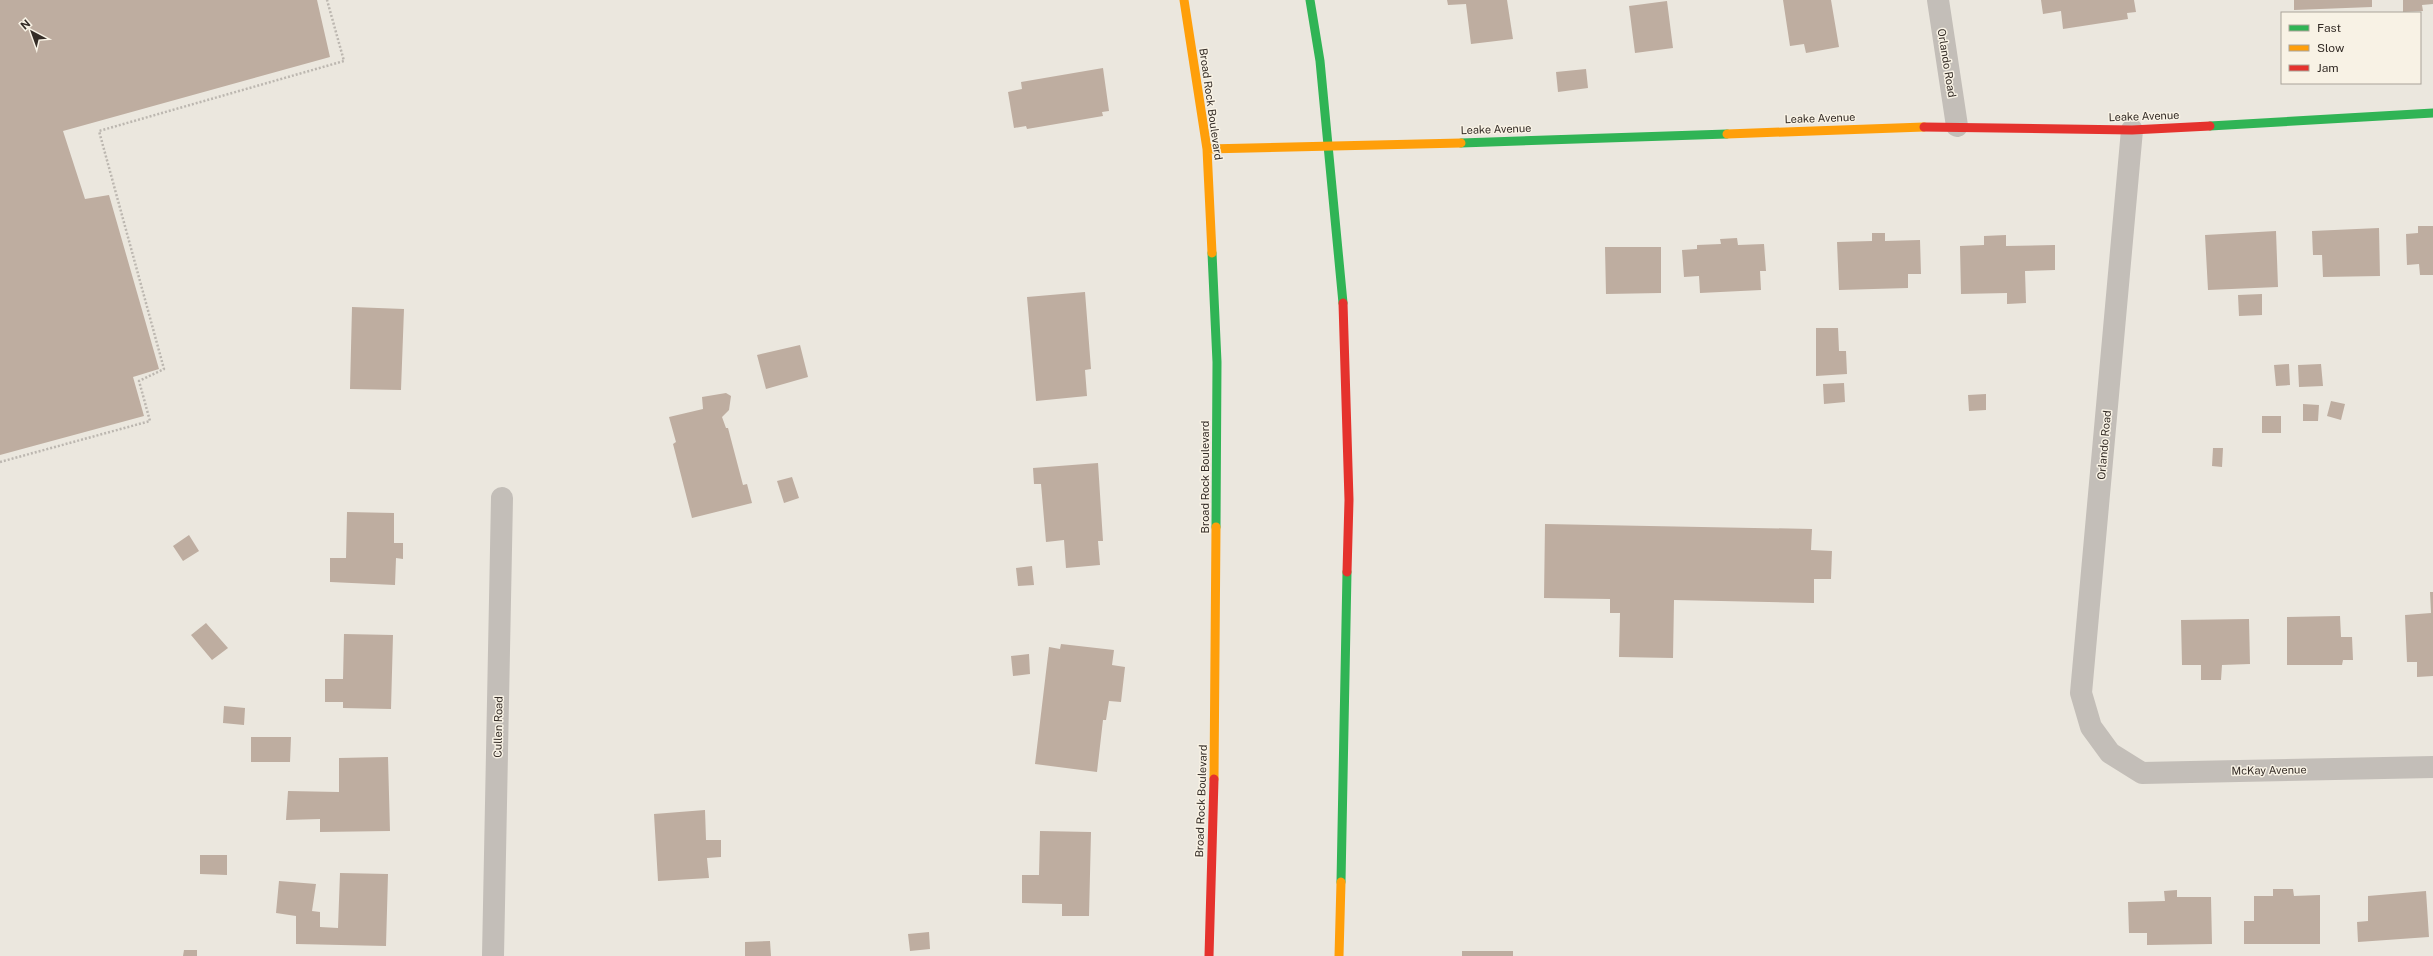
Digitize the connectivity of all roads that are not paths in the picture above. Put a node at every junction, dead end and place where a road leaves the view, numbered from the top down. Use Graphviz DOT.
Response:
graph roads {
  1 [pos="1184,0"];
  2 [pos="1310,0"];
  3 [pos="1938,0"];
  4 [pos="2433,113"];
  5 [pos="1957,126"];
  6 [pos="2132,130"];
  7 [pos="1329,147"];
  8 [pos="1207,149"];
  9 [pos="502,498"];
  10 [pos="2110,753"];
  11 [pos="2433,767"];
  12 [pos="493,956"];
  13 [pos="1209,956"];
  14 [pos="1339,956"];
  1 -- 8 [label="main road, Broad Rock Boulevard"];
  2 -- 7 [label="main road"];
  3 -- 5 [label="street, Orlando Road"];
  4 -- 6 [label="main road, Leake Avenue"];
  5 -- 6 [label="main road, Leake Avenue"];
  5 -- 7 [label="main road, Leake Avenue"];
  6 -- 10 [label="street, Orlando Road"];
  7 -- 8 [label="main road, Leake Avenue"];
  7 -- 14 [label="main road"];
  8 -- 13 [label="main road, Broad Rock Boulevard"];
  9 -- 12 [label="street, Cullen Road"];
  10 -- 11 [label="street, McKay Avenue"];
}
